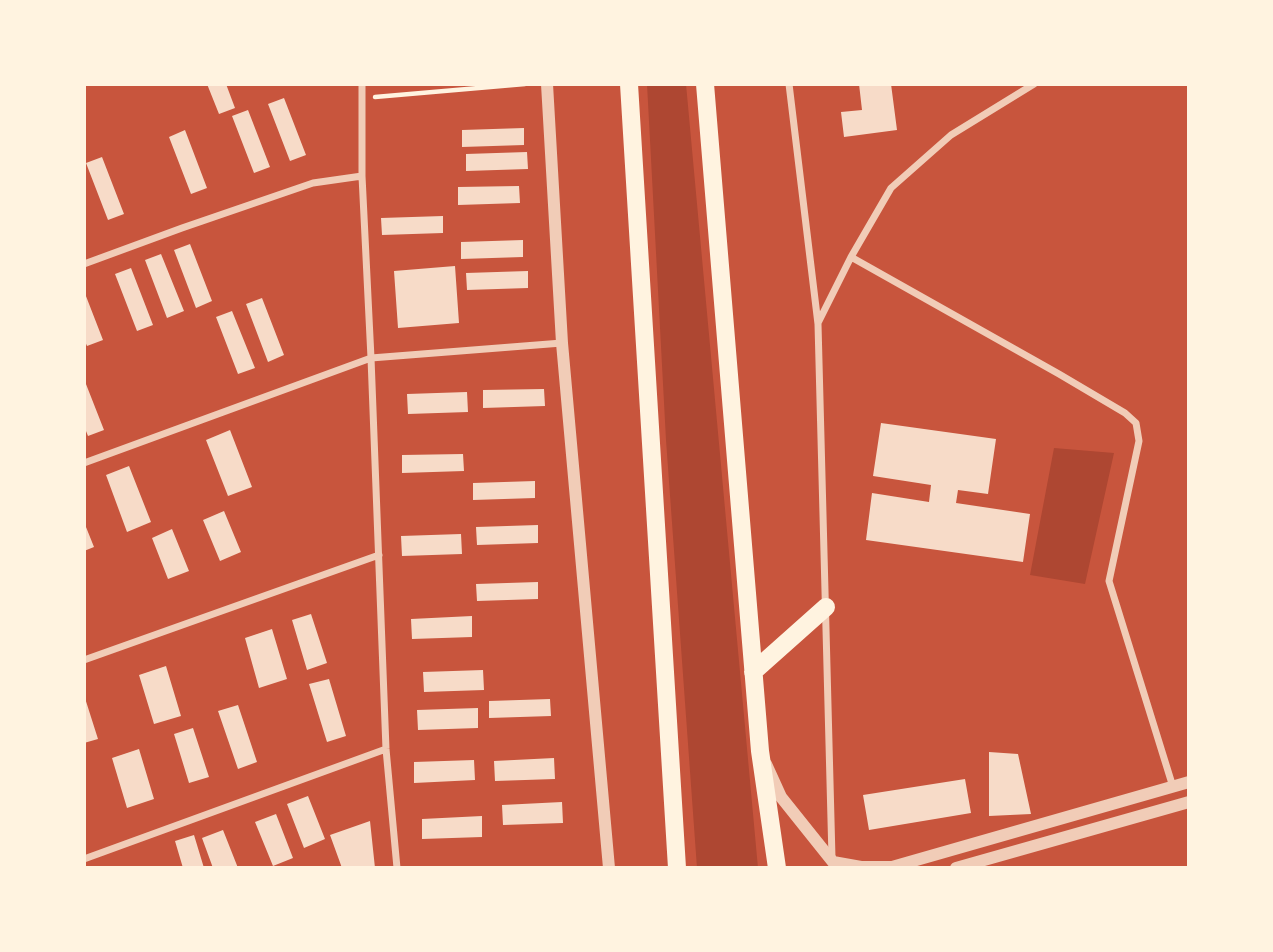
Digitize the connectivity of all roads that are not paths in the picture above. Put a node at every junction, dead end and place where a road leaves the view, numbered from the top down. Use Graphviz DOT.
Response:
graph roads {
  1 [pos="362,84"];
  2 [pos="547,84"];
  3 [pos="629,84"];
  4 [pos="705,84"];
  5 [pos="789,84"];
  6 [pos="1034,84"];
  7 [pos="362,176"];
  8 [pos="851,257"];
  9 [pos="84,264"];
  10 [pos="818,324"];
  11 [pos="562,343"];
  12 [pos="371,358"];
  13 [pos="84,463"];
  14 [pos="379,555"];
  15 [pos="826,607"];
  16 [pos="84,660"];
  17 [pos="754,672"];
  18 [pos="386,749"];
  19 [pos="760,751"];
  20 [pos="1189,782"];
  21 [pos="1172,786"];
  22 [pos="1189,802"];
  23 [pos="84,859"];
  24 [pos="833,865"];
  25 [pos="397,868"];
  26 [pos="610,868"];
  27 [pos="677,868"];
  28 [pos="777,868"];
  29 [pos="956,868"];
  1 -- 7 [label="street"];
  2 -- 11 [label="street"];
  3 -- 27 [label="main road"];
  4 -- 17 [label="main road"];
  5 -- 10 [label="street"];
  6 -- 8 [label="street"];
  7 -- 9 [label="street"];
  7 -- 12 [label="street"];
  8 -- 10 [label="street"];
  8 -- 21 [label="street"];
  10 -- 15 [label="street"];
  11 -- 12 [label="street"];
  11 -- 26 [label="street"];
  12 -- 13 [label="street"];
  12 -- 14 [label="street"];
  14 -- 16 [label="street"];
  14 -- 18 [label="street"];
  15 -- 17 [label="main road"];
  15 -- 24 [label="street"];
  17 -- 19 [label="main road"];
  18 -- 23 [label="street"];
  18 -- 25 [label="street"];
  19 -- 24 [label="street"];
  19 -- 28 [label="main road"];
  20 -- 21 [label="street"];
  21 -- 24 [label="street"];
  22 -- 29 [label="street"];
}
